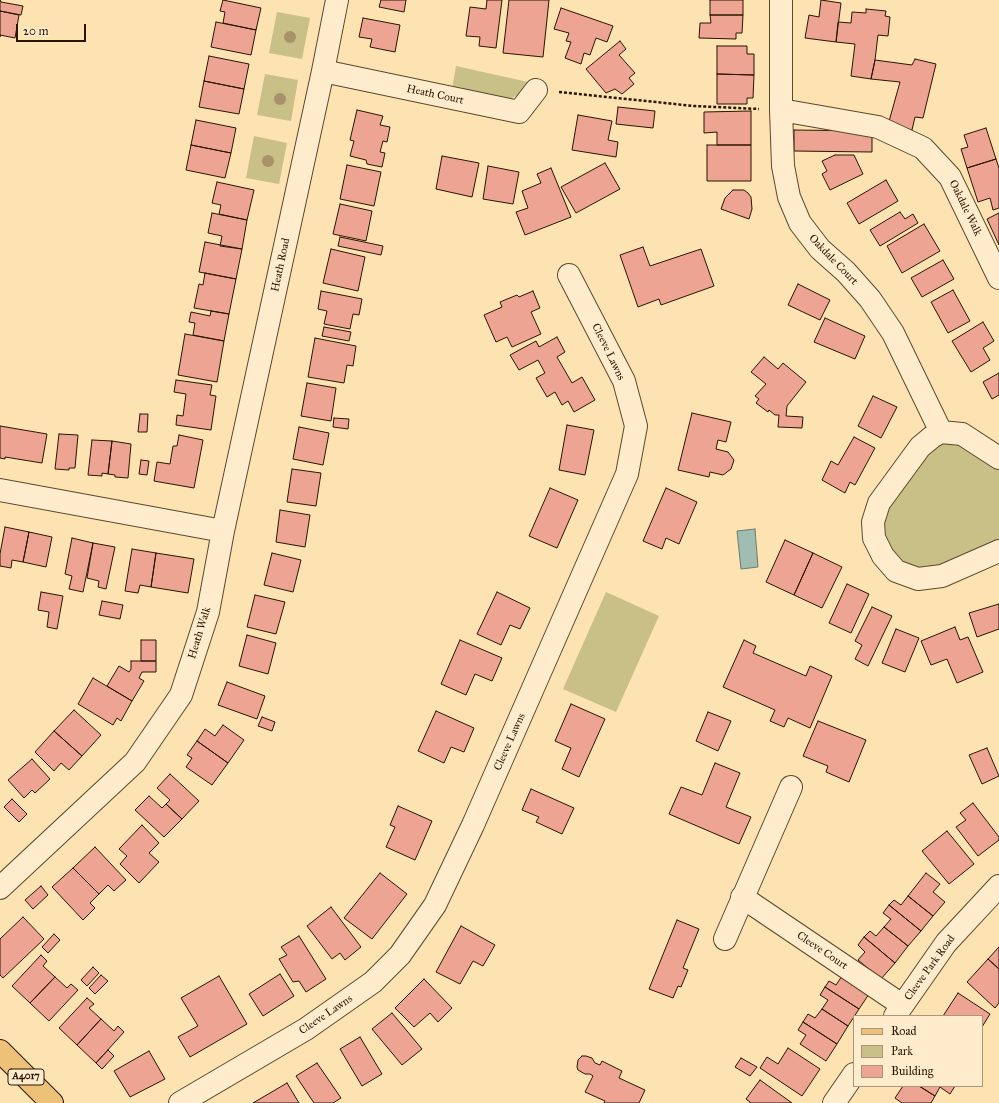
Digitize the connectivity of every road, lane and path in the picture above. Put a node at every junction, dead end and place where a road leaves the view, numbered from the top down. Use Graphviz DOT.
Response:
graph roads {
  1 [pos="337,0"];
  2 [pos="781,0"];
  3 [pos="323,71"];
  4 [pos="536,90"];
  5 [pos="781,110"];
  6 [pos="569,275"];
  7 [pos="999,278"];
  8 [pos="941,432"];
  9 [pos="999,458"];
  10 [pos="0,490"];
  11 [pos="223,531"];
  12 [pos="999,552"];
  13 [pos="790,787"];
  14 [pos="999,886"];
  15 [pos="0,888"];
  16 [pos="742,897"];
  17 [pos="724,939"];
  18 [pos="899,1011"];
  19 [pos="0,1051"];
  20 [pos="853,1075"];
  21 [pos="52,1103"];
  22 [pos="180,1103"];
  23 [pos="834,1103"];
  1 -- 3 [label="street, Heath Road"];
  2 -- 5 [label="street, Oakdale Court"];
  3 -- 4 [label="street, Heath Court"];
  3 -- 11 [label="street, Heath Road"];
  4 -- 5 [label="path"];
  5 -- 7 [label="street, Oakdale Walk"];
  5 -- 8 [label="street, Oakdale Court"];
  6 -- 22 [label="street, Cleeve Lawns"];
  8 -- 9 [label="street"];
  8 -- 12 [label="street"];
  10 -- 11 [label="street"];
  11 -- 15 [label="street, Heath Walk"];
  13 -- 16 [label="street"];
  14 -- 18 [label="street, Cleeve Park Road"];
  16 -- 17 [label="street"];
  16 -- 18 [label="street, Cleeve Court"];
  19 -- 21 [label="main road, A4017"];
  20 -- 23 [label="street"];
}
